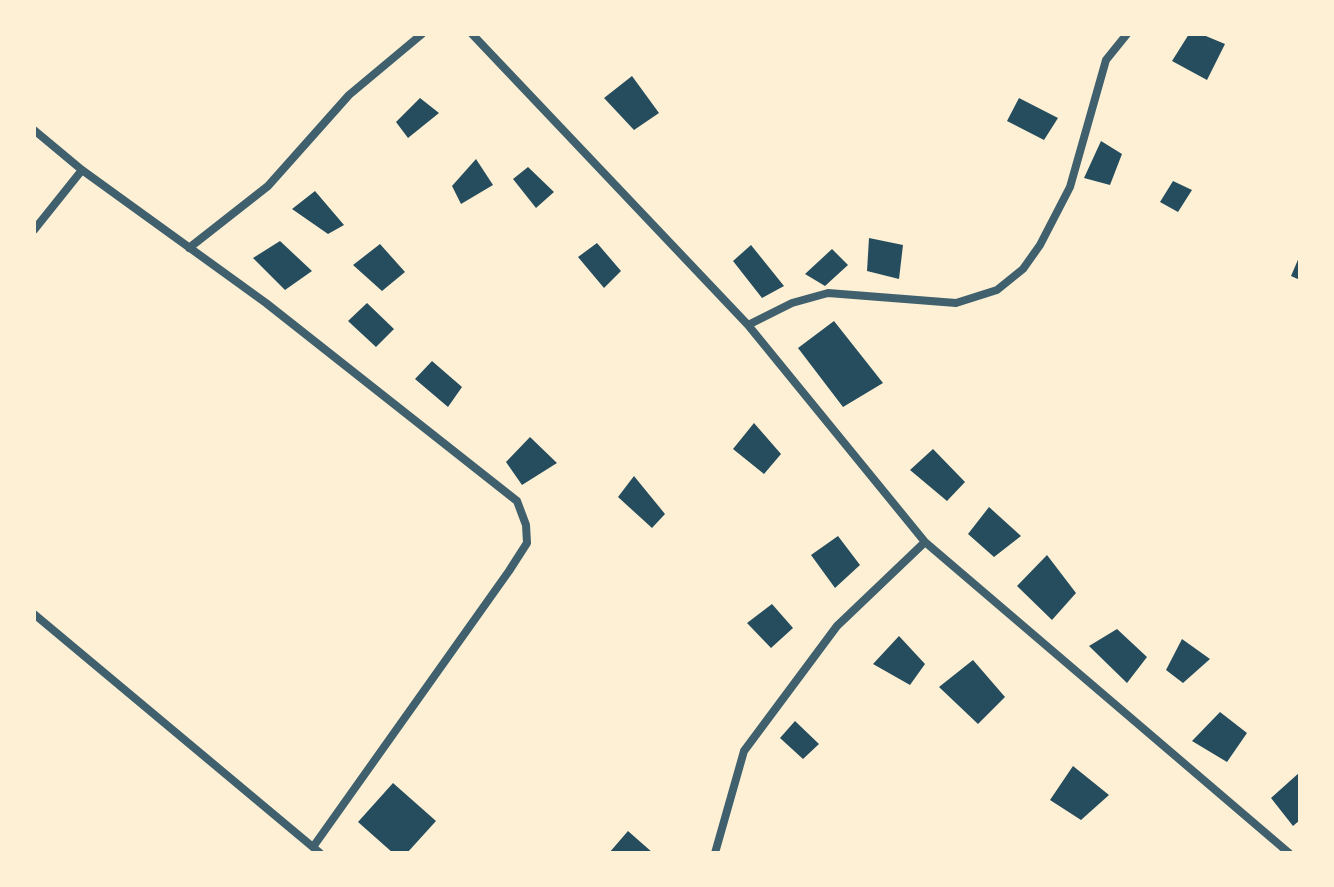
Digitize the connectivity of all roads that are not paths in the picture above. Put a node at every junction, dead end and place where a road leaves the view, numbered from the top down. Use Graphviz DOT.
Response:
graph roads {
  1 [pos="422,34"];
  2 [pos="472,34"];
  3 [pos="1127,34"];
  4 [pos="34,130"];
  5 [pos="82,170"];
  6 [pos="34,230"];
  7 [pos="189,248"];
  8 [pos="748,325"];
  9 [pos="925,542"];
  10 [pos="34,614"];
  11 [pos="316,850"];
  12 [pos="715,853"];
  13 [pos="1289,853"];
  1 -- 7 [label="street"];
  2 -- 8 [label="street"];
  3 -- 8 [label="street"];
  4 -- 5 [label="street"];
  5 -- 6 [label="street"];
  5 -- 7 [label="street"];
  7 -- 11 [label="street"];
  8 -- 9 [label="street"];
  9 -- 12 [label="street"];
  9 -- 13 [label="street"];
  10 -- 11 [label="street"];
}
